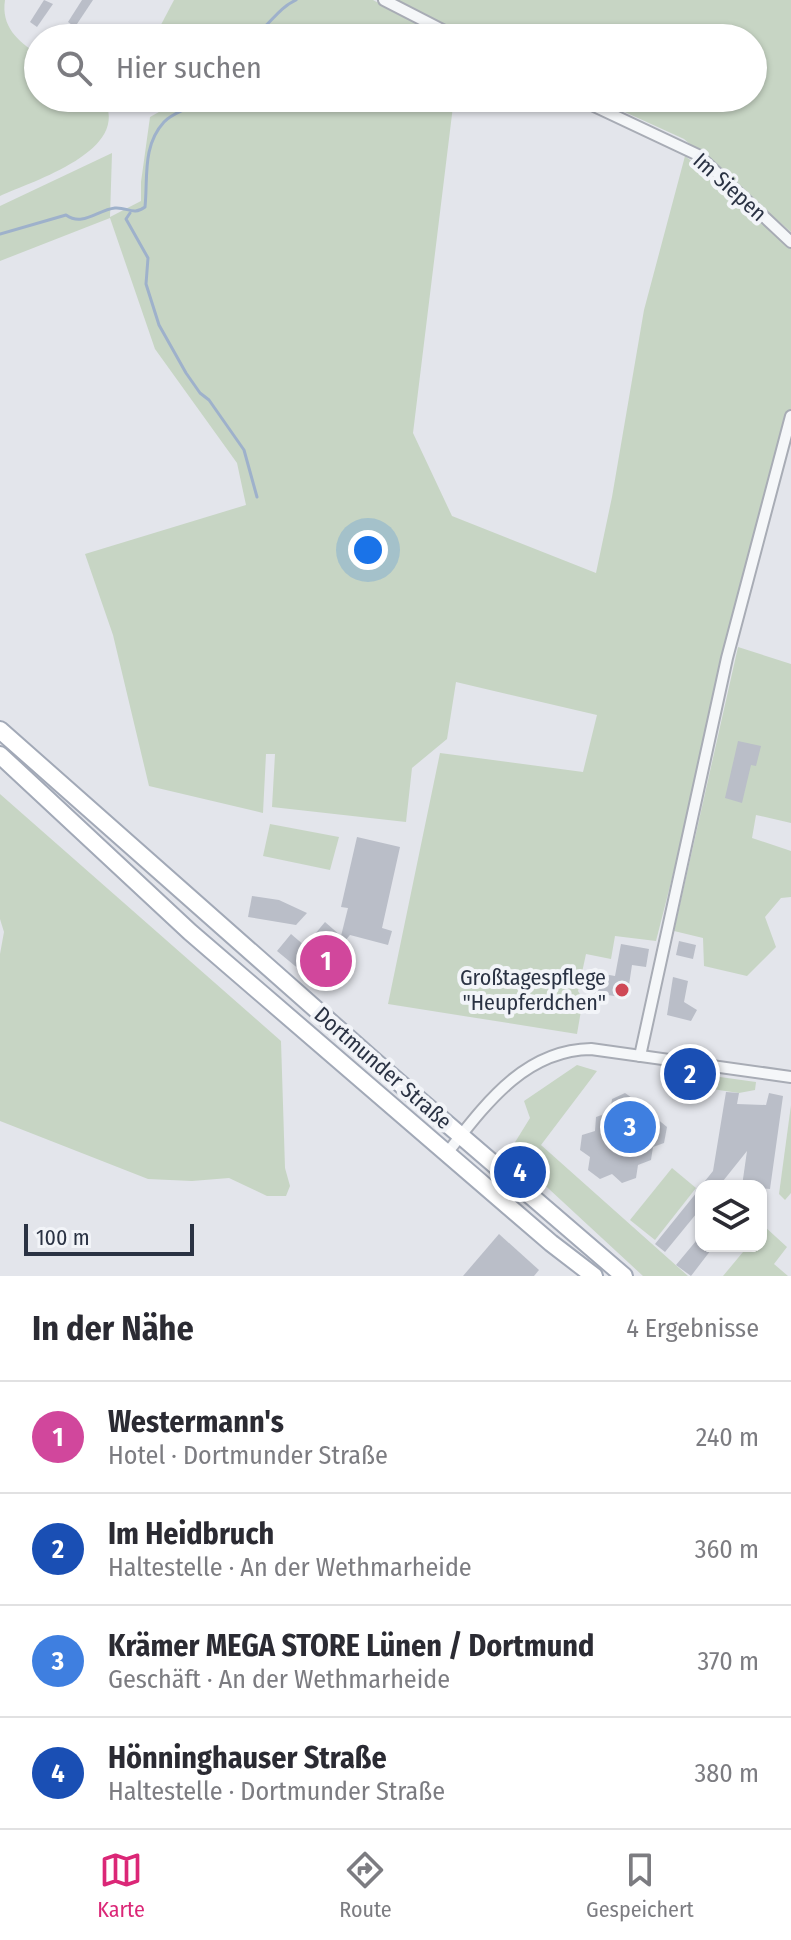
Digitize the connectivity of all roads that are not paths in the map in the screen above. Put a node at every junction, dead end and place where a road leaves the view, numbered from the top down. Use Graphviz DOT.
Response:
graph roads {
  1 [pos="384,0"];
  2 [pos="431,24"];
  3 [pos="607,112"];
  4 [pos="791,242"];
  5 [pos="791,416"];
  6 [pos="0,730"];
  7 [pos="0,755"];
  8 [pos="640,1056"];
  9 [pos="791,1077"];
  10 [pos="461,1135"];
  11 [pos="447,1153"];
  12 [pos="594,1276"];
  13 [pos="624,1276"];
  1 -- 2 [label="street"];
  3 -- 4 [label="street, Im Siepen"];
  5 -- 8 [label="street"];
  6 -- 10 [label="main road, Dortmunder Straße"];
  7 -- 11 [label="main road, Dortmunder Straße"];
  8 -- 9 [label="street"];
  8 -- 10 [label="street"];
  10 -- 11 [label="street"];
  10 -- 13 [label="main road, Dortmunder Straße"];
  11 -- 12 [label="main road, Dortmunder Straße"];
}
